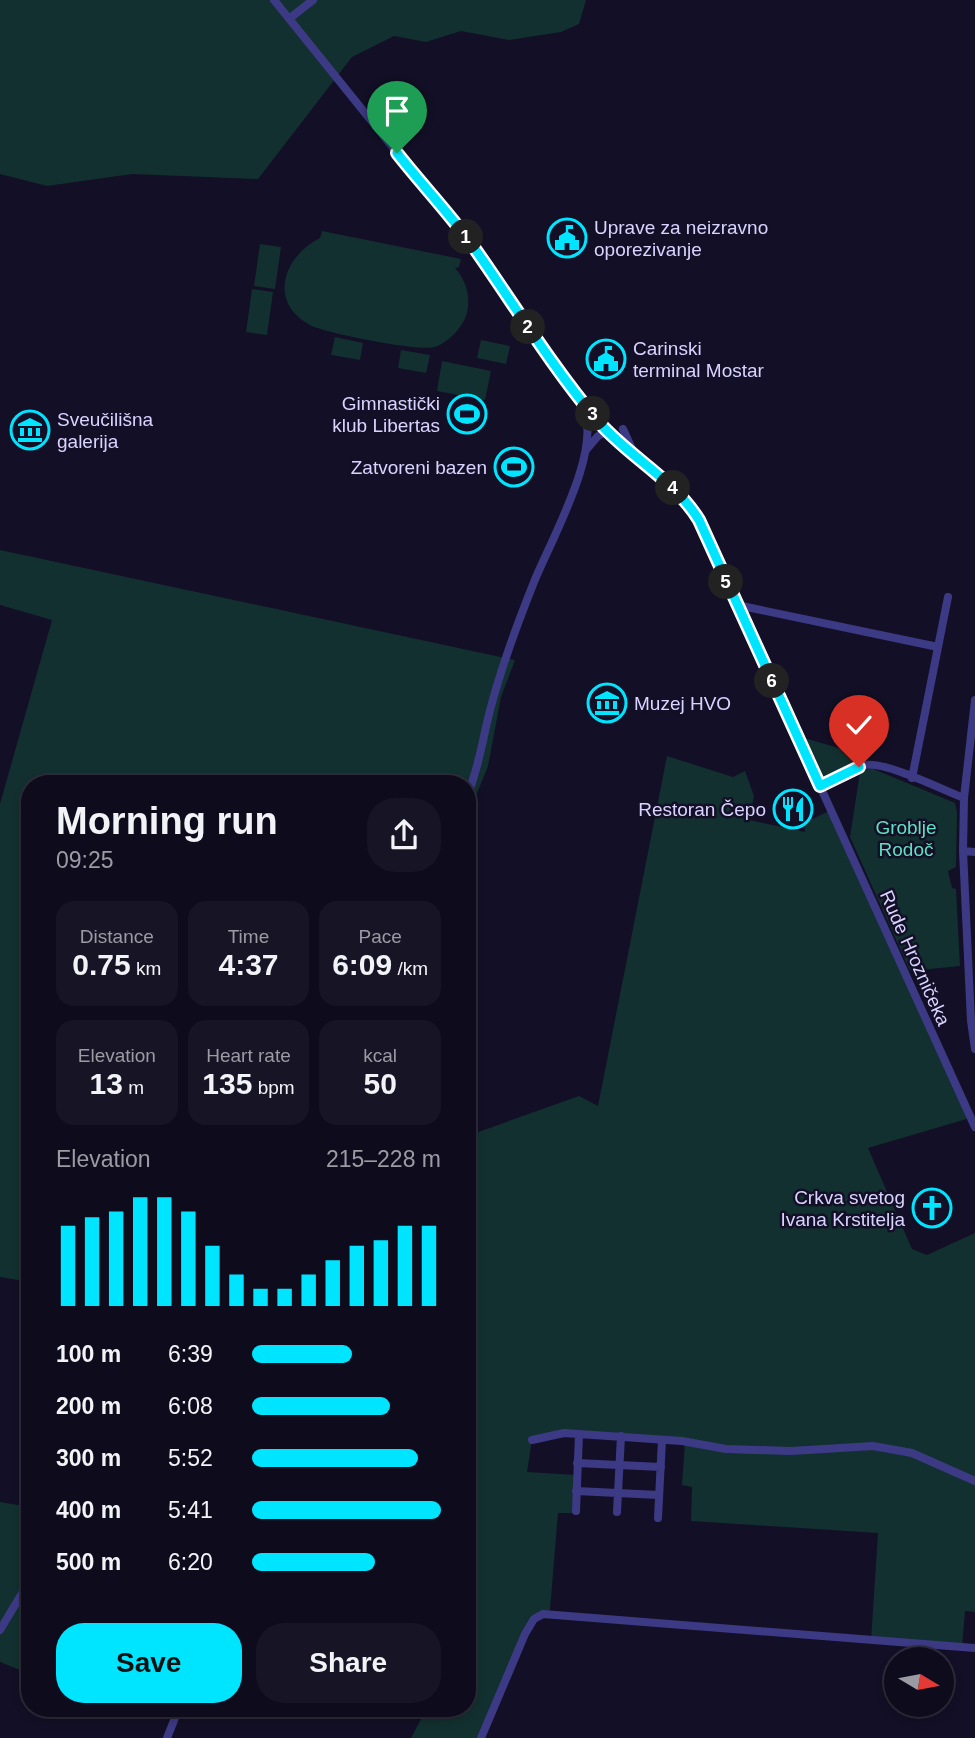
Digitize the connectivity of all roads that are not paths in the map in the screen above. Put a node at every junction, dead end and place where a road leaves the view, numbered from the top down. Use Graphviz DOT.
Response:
graph roads {
  1 [pos="274,0"];
  2 [pos="313,0"];
  3 [pos="290,18"];
  4 [pos="570,387"];
  5 [pos="601,424"];
  6 [pos="623,429"];
  7 [pos="608,431"];
  8 [pos="588,434"];
  9 [pos="583,455"];
  10 [pos="638,457"];
  11 [pos="948,597"];
  12 [pos="737,606"];
  13 [pos="938,647"];
  14 [pos="975,700"];
  15 [pos="974,710"];
  16 [pos="474,775"];
  17 [pos="912,778"];
  18 [pos="820,786"];
  19 [pos="964,798"];
  20 [pos="963,851"];
  21 [pos="975,852"];
  22 [pos="975,1049"];
  23 [pos="975,1127"];
  24 [pos="579,1434"];
  25 [pos="621,1436"];
  26 [pos="532,1440"];
  27 [pos="662,1440"];
  28 [pos="577,1463"];
  29 [pos="620,1465"];
  30 [pos="661,1468"];
  31 [pos="975,1481"];
  32 [pos="576,1491"];
  33 [pos="618,1492"];
  34 [pos="659,1495"];
  35 [pos="576,1511"];
  36 [pos="617,1512"];
  37 [pos="658,1518"];
  38 [pos="21,1595"];
  39 [pos="0,1630"];
  40 [pos="975,1648"];
  41 [pos="175,1717"];
  42 [pos="167,1738"];
  43 [pos="481,1738"];
  1 -- 3 [label="street"];
  2 -- 3 [label="street"];
  3 -- 4 [label="street"];
  4 -- 5 [label="street, Rude Hrozničeka"];
  4 -- 8 [label="street"];
  5 -- 7 [label="street, Rude Hrozničeka"];
  5 -- 8 [label="street"];
  6 -- 10 [label="street"];
  7 -- 9 [label="street"];
  7 -- 10 [label="street, Rude Hrozničeka"];
  8 -- 9 [label="street"];
  9 -- 16 [label="street"];
  10 -- 12 [label="street, Rude Hrozničeka"];
  11 -- 13 [label="street"];
  12 -- 13 [label="street"];
  12 -- 18 [label="street, Rude Hrozničeka"];
  13 -- 17 [label="street"];
  14 -- 15 [label="street"];
  15 -- 19 [label="street"];
  17 -- 18 [label="street"];
  17 -- 19 [label="street"];
  18 -- 23 [label="street, Rude Hrozničeka"];
  19 -- 20 [label="street"];
  20 -- 21 [label="street"];
  20 -- 22 [label="street"];
  24 -- 25 [label="street"];
  24 -- 26 [label="street"];
  24 -- 28 [label="street"];
  25 -- 27 [label="street"];
  25 -- 29 [label="street"];
  27 -- 30 [label="street"];
  27 -- 31 [label="street"];
  28 -- 29 [label="street"];
  28 -- 32 [label="street"];
  29 -- 30 [label="street"];
  29 -- 33 [label="street"];
  30 -- 34 [label="street"];
  32 -- 33 [label="street"];
  32 -- 35 [label="street"];
  33 -- 34 [label="street"];
  33 -- 36 [label="street"];
  34 -- 37 [label="street"];
  38 -- 39 [label="street"];
  40 -- 43 [label="street"];
  41 -- 42 [label="street"];
}
